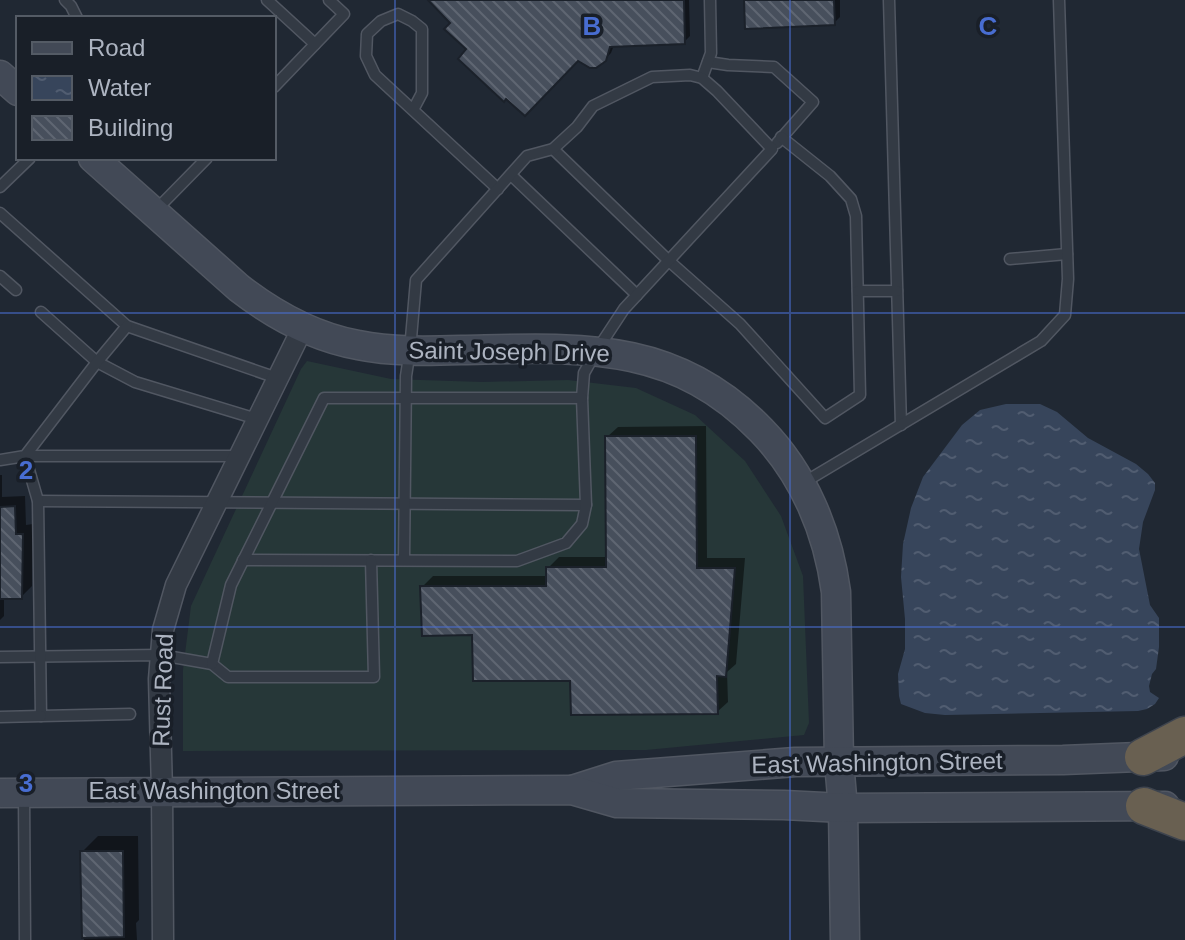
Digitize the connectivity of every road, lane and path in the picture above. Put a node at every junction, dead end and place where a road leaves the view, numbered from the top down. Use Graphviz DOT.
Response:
graph roads {
  1 [pos="267,0"];
  2 [pos="329,0"];
  3 [pos="710,0"];
  4 [pos="889,0"];
  5 [pos="1059,0"];
  6 [pos="315,44"];
  7 [pos="708,62"];
  8 [pos="0,75"];
  9 [pos="702,78"];
  10 [pos="276,85"];
  11 [pos="16,89"];
  12 [pos="413,110"];
  13 [pos="781,137"];
  14 [pos="553,149"];
  15 [pos="772,149"];
  16 [pos="28,160"];
  17 [pos="95,160"];
  18 [pos="205,160"];
  19 [pos="511,175"];
  20 [pos="0,187"];
  21 [pos="498,189"];
  22 [pos="153,212"];
  23 [pos="0,213"];
  24 [pos="1067,254"];
  25 [pos="1010,259"];
  26 [pos="669,261"];
  27 [pos="0,276"];
  28 [pos="16,290"];
  29 [pos="858,291"];
  30 [pos="897,291"];
  31 [pos="637,295"];
  32 [pos="41,312"];
  33 [pos="127,326"];
  34 [pos="303,327"];
  35 [pos="410,350"];
  36 [pos="597,350"];
  37 [pos="97,362"];
  38 [pos="277,378"];
  39 [pos="405,398"];
  40 [pos="582,398"];
  41 [pos="257,419"];
  42 [pos="901,425"];
  43 [pos="25,456"];
  44 [pos="240,456"];
  45 [pos="0,460"];
  46 [pos="801,484"];
  47 [pos="38,501"];
  48 [pos="216,503"];
  49 [pos="270,503"];
  50 [pos="405,504"];
  51 [pos="586,505"];
  52 [pos="243,560"];
  53 [pos="371,560"];
  54 [pos="404,560"];
  55 [pos="161,655"];
  56 [pos="40,656"];
  57 [pos="0,657"];
  58 [pos="212,664"];
  59 [pos="130,714"];
  60 [pos="41,716"];
  61 [pos="0,717"];
  62 [pos="1185,735"];
  63 [pos="1185,754"];
  64 [pos="1143,757"];
  65 [pos="839,762"];
  66 [pos="572,790"];
  67 [pos="162,791"];
  68 [pos="12,793"];
  69 [pos="1185,805"];
  70 [pos="1144,806"];
  71 [pos="843,808"];
  72 [pos="1185,822"];
  73 [pos="25,940"];
  74 [pos="163,940"];
  75 [pos="845,940"];
  1 -- 6 [label="lane"];
  2 -- 6 [label="lane"];
  3 -- 7 [label="lane"];
  4 -- 30 [label="lane"];
  5 -- 24 [label="lane"];
  6 -- 10 [label="lane"];
  7 -- 9 [label="lane"];
  7 -- 13 [label="lane"];
  8 -- 11 [label="main road"];
  9 -- 14 [label="lane"];
  9 -- 15 [label="lane"];
  12 -- 12 [label="lane"];
  12 -- 21 [label="lane"];
  13 -- 15 [label="lane"];
  13 -- 29 [label="lane"];
  14 -- 19 [label="lane"];
  14 -- 26 [label="lane"];
  15 -- 26 [label="lane"];
  16 -- 20 [label="lane"];
  17 -- 22 [label="main road, Saint Joseph Drive"];
  18 -- 22 [label="lane"];
  19 -- 21 [label="lane"];
  19 -- 31 [label="lane"];
  21 -- 35 [label="lane"];
  22 -- 34 [label="main road, Saint Joseph Drive"];
  23 -- 33 [label="lane"];
  24 -- 25 [label="lane"];
  24 -- 42 [label="lane"];
  26 -- 29 [label="lane"];
  26 -- 31 [label="lane"];
  27 -- 28 [label="lane"];
  29 -- 30 [label="lane"];
  30 -- 42 [label="lane"];
  31 -- 36 [label="lane"];
  32 -- 37 [label="lane"];
  33 -- 37 [label="lane"];
  33 -- 38 [label="lane"];
  34 -- 35 [label="main road, Saint Joseph Drive"];
  34 -- 38 [label="street, Rust Road"];
  35 -- 36 [label="main road, Saint Joseph Drive"];
  35 -- 39 [label="lane"];
  36 -- 40 [label="lane"];
  36 -- 46 [label="main road, Saint Joseph Drive"];
  37 -- 41 [label="lane"];
  37 -- 43 [label="lane"];
  38 -- 41 [label="street, Rust Road"];
  39 -- 40 [label="lane"];
  39 -- 49 [label="lane"];
  39 -- 50 [label="lane"];
  40 -- 51 [label="lane"];
  41 -- 44 [label="street, Rust Road"];
  42 -- 46 [label="lane"];
  43 -- 44 [label="lane"];
  43 -- 45 [label="lane"];
  43 -- 47 [label="lane"];
  44 -- 48 [label="street, Rust Road"];
  46 -- 65 [label="main road, Saint Joseph Drive"];
  47 -- 48 [label="lane"];
  47 -- 56 [label="lane"];
  48 -- 49 [label="lane"];
  48 -- 55 [label="street, Rust Road"];
  49 -- 50 [label="lane"];
  49 -- 52 [label="lane"];
  50 -- 51 [label="lane"];
  50 -- 54 [label="lane"];
  51 -- 54 [label="lane"];
  52 -- 53 [label="lane"];
  52 -- 58 [label="lane"];
  53 -- 54 [label="lane"];
  53 -- 58 [label="lane"];
  55 -- 56 [label="lane"];
  55 -- 58 [label="lane"];
  55 -- 67 [label="street, Rust Road"];
  56 -- 57 [label="lane"];
  56 -- 60 [label="lane"];
  59 -- 60 [label="lane"];
  60 -- 61 [label="lane"];
  62 -- 64 [label="highway"];
  63 -- 64 [label="main road, East Washington Street"];
  64 -- 65 [label="main road, East Washington Street"];
  65 -- 66 [label="main road, East Washington Street"];
  65 -- 71 [label="main road, Saint Joseph Drive"];
  66 -- 67 [label="main road, East Washington Street"];
  66 -- 71 [label="main road, East Washington Street"];
  67 -- 68 [label="main road, East Washington Street"];
  67 -- 74 [label="street, Rust Road"];
  68 -- 73 [label="lane"];
  69 -- 70 [label="main road, East Washington Street"];
  70 -- 71 [label="main road, East Washington Street"];
  70 -- 72 [label="highway"];
  71 -- 75 [label="main road, Saint Joseph Drive"];
}
